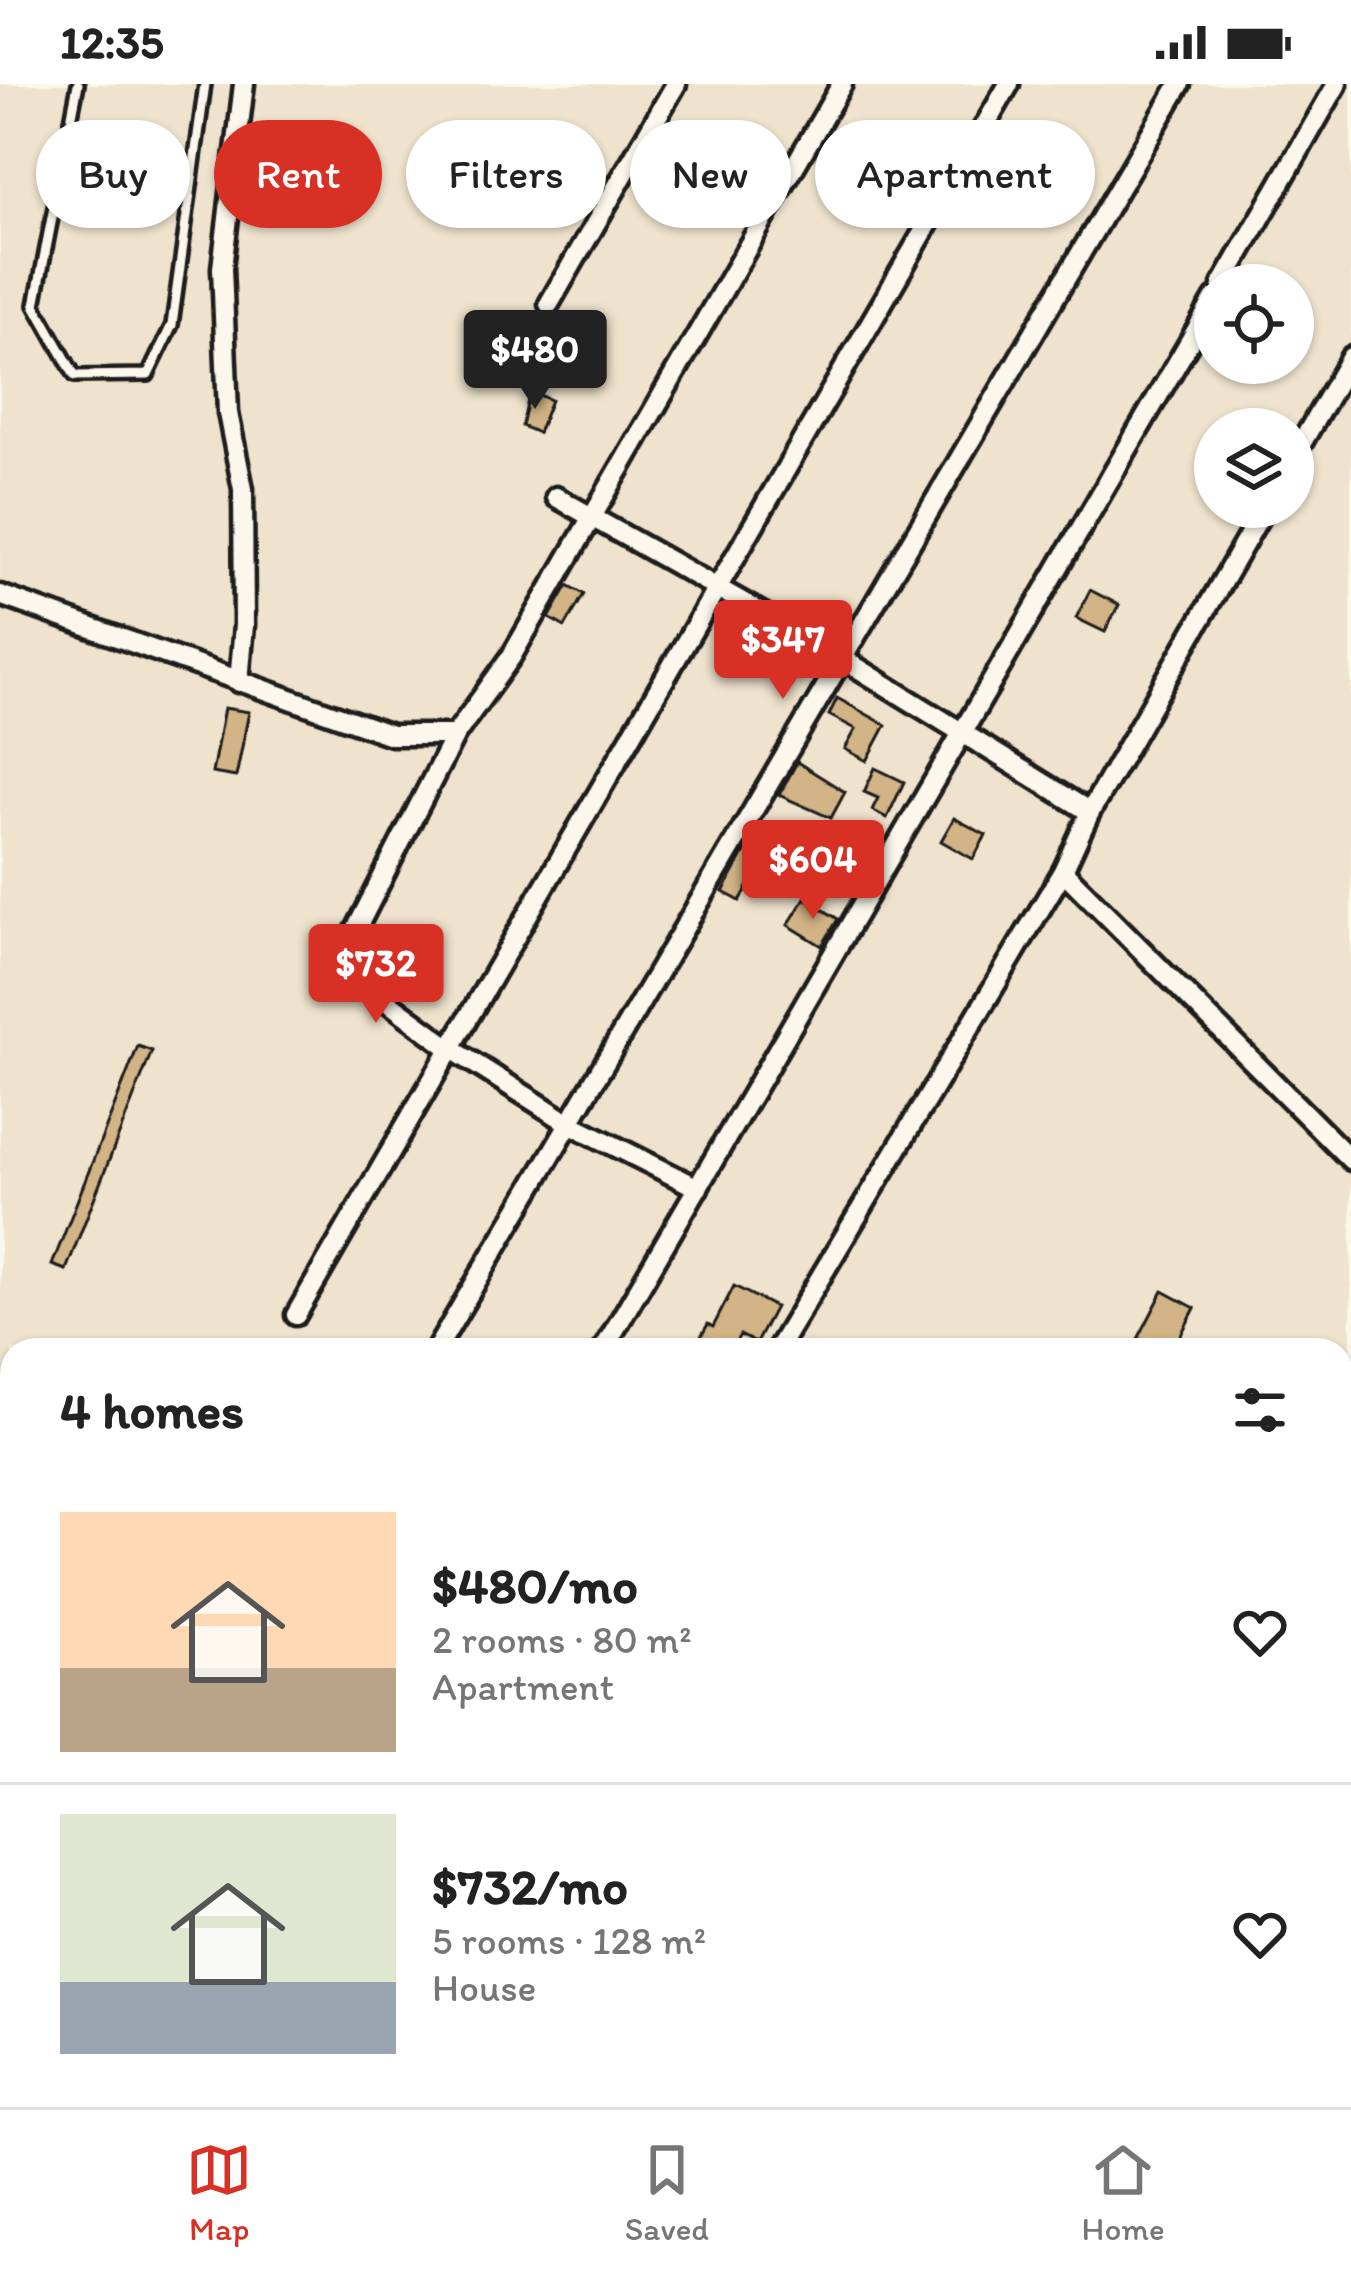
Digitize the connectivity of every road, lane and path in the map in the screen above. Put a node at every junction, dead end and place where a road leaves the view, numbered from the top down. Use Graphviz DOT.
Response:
graph roads {
  1 [pos="78,84"];
  2 [pos="205,84"];
  3 [pos="244,84"];
  4 [pos="676,84"];
  5 [pos="842,84"];
  6 [pos="1009,84"];
  7 [pos="1180,84"];
  8 [pos="1337,84"];
  9 [pos="1234,264"];
  10 [pos="549,304"];
  11 [pos="1194,335"];
  12 [pos="1351,357"];
  13 [pos="1314,421"];
  14 [pos="556,497"];
  15 [pos="593,516"];
  16 [pos="1253,528"];
  17 [pos="718,586"];
  18 [pos="0,596"];
  19 [pos="840,658"];
  20 [pos="238,682"];
  21 [pos="966,733"];
  22 [pos="455,735"];
  23 [pos="1090,812"];
  24 [pos="1063,871"];
  25 [pos="450,1048"];
  26 [pos="567,1122"];
  27 [pos="1351,1160"];
  28 [pos="698,1188"];
  29 [pos="296,1315"];
  30 [pos="443,1338"];
  31 [pos="610,1338"];
  32 [pos="784,1338"];
  1 -- 2 [label="lane"];
  3 -- 20 [label="street"];
  4 -- 10 [label="street"];
  5 -- 15 [label="street"];
  6 -- 17 [label="street"];
  7 -- 19 [label="street"];
  8 -- 9 [label="street"];
  11 -- 21 [label="street"];
  12 -- 13 [label="street"];
  14 -- 15 [label="street"];
  15 -- 17 [label="street"];
  15 -- 22 [label="street"];
  16 -- 23 [label="street"];
  17 -- 19 [label="street"];
  17 -- 25 [label="street"];
  18 -- 20 [label="street"];
  19 -- 21 [label="street"];
  19 -- 26 [label="street"];
  20 -- 22 [label="street"];
  21 -- 23 [label="street"];
  21 -- 28 [label="street"];
  22 -- 25 [label="street"];
  23 -- 24 [label="street"];
  24 -- 27 [label="street"];
  24 -- 32 [label="street"];
  25 -- 26 [label="street"];
  25 -- 29 [label="street"];
  26 -- 28 [label="street"];
  26 -- 30 [label="street"];
  28 -- 31 [label="street"];
}
